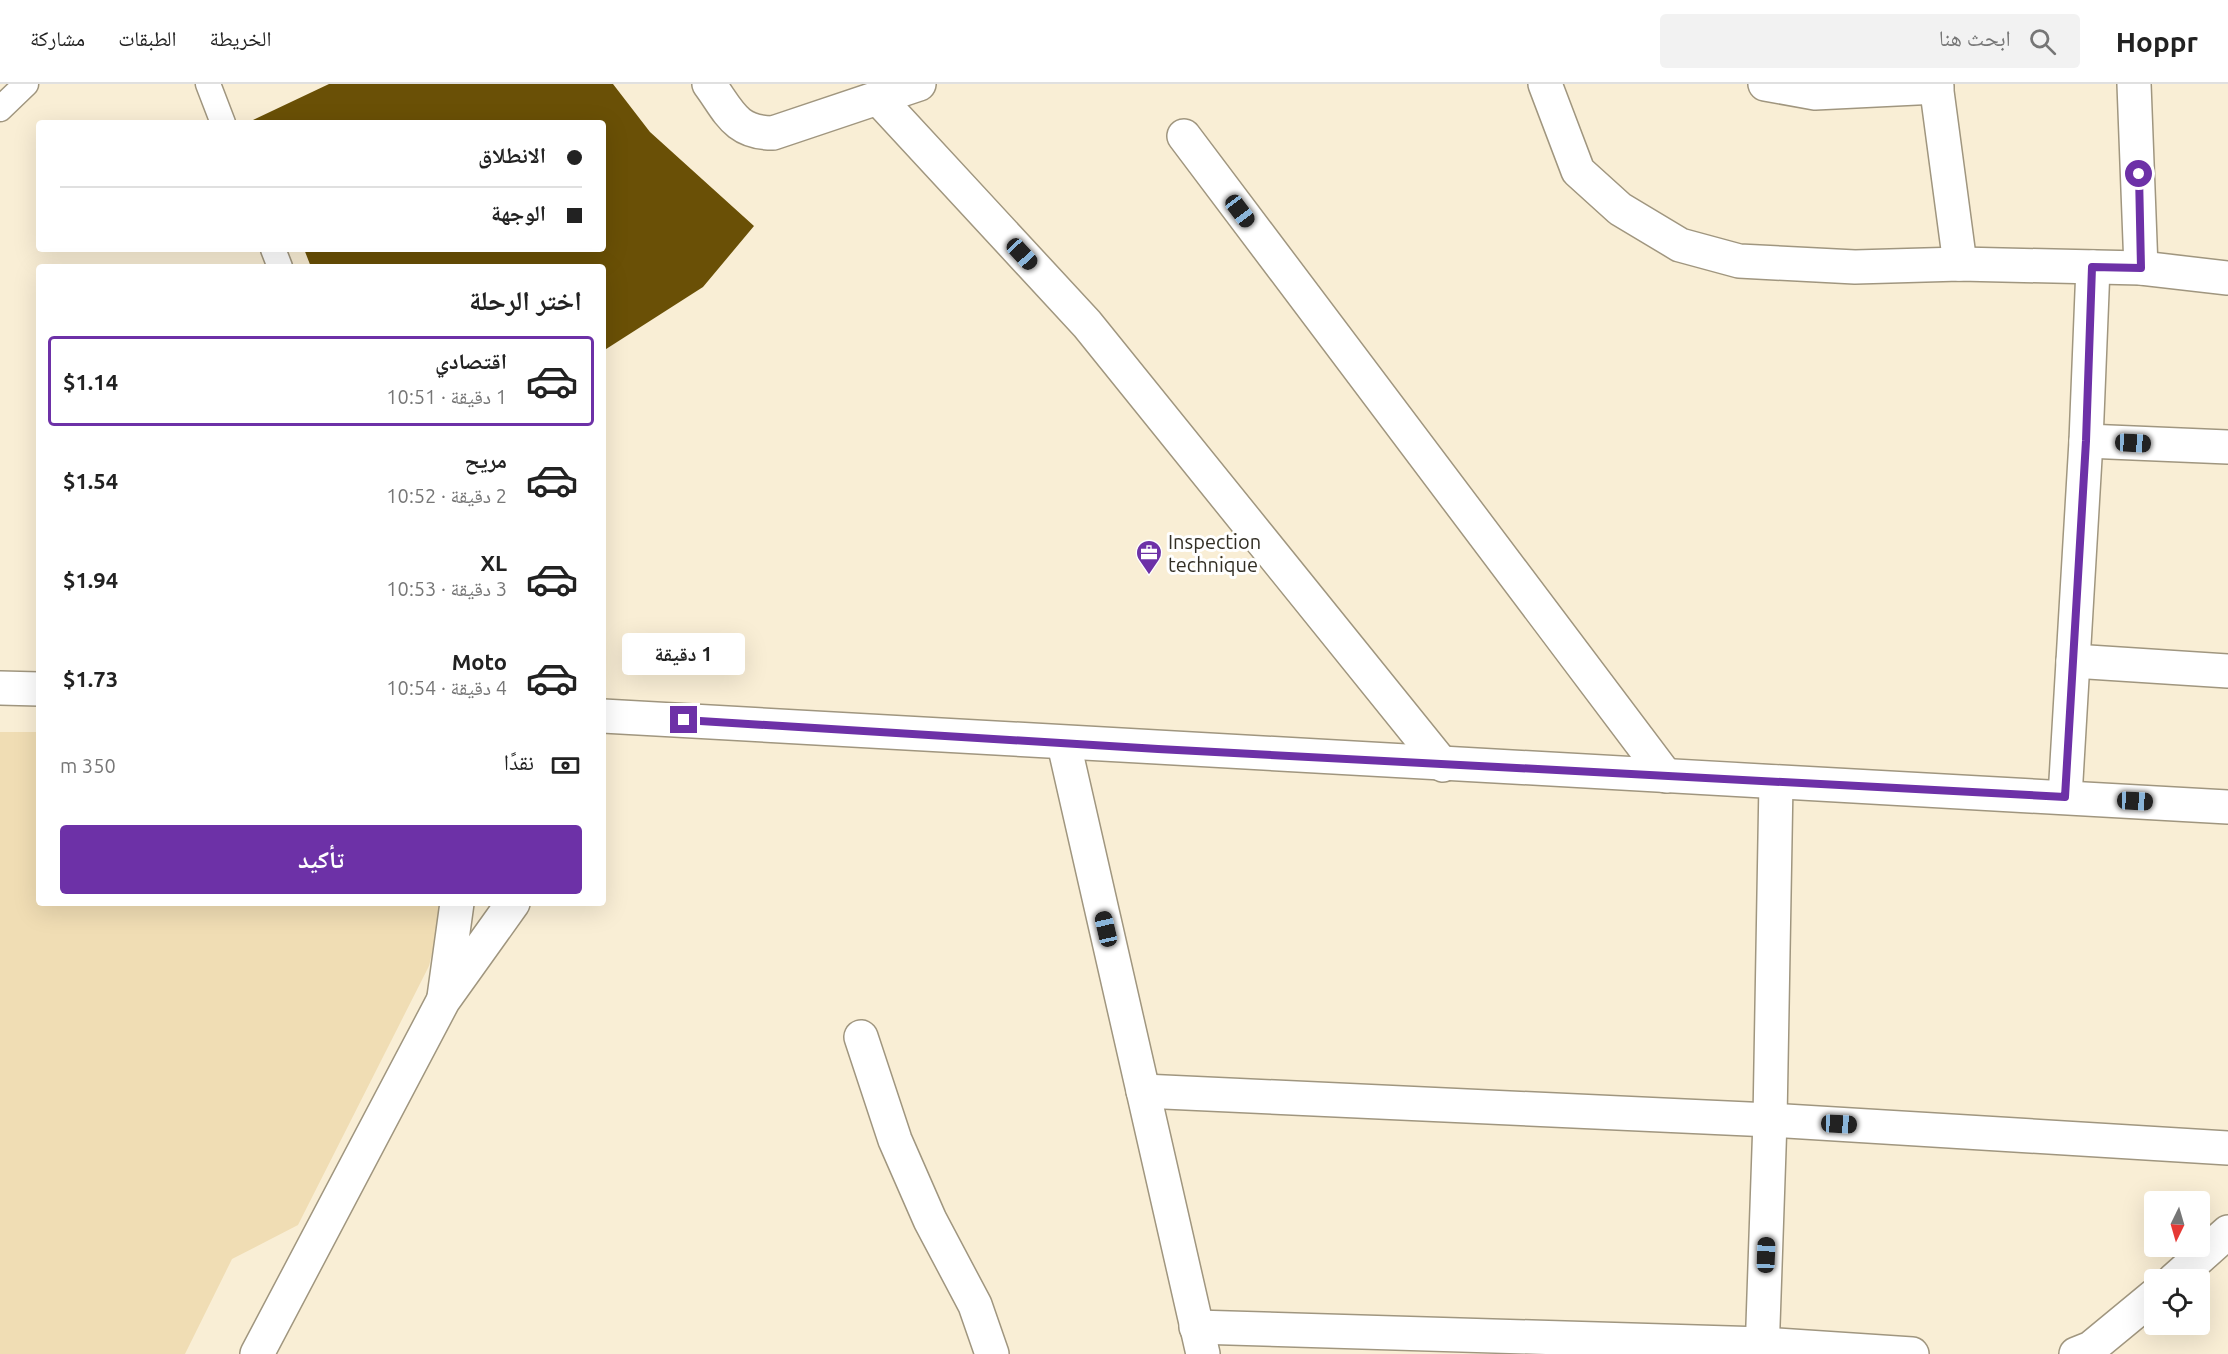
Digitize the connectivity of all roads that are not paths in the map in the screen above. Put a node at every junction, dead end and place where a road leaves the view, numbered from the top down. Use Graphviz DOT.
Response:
graph roads {
  1 [pos="26,84"];
  2 [pos="208,84"];
  3 [pos="709,84"];
  4 [pos="919,84"];
  5 [pos="1545,84"];
  6 [pos="1765,84"];
  7 [pos="2134,84"];
  8 [pos="1936,86"];
  9 [pos="846,95"];
  10 [pos="878,98"];
  11 [pos="0,109"];
  12 [pos="222,120"];
  13 [pos="1184,135"];
  14 [pos="1960,264"];
  15 [pos="2092,267"];
  16 [pos="2141,268"];
  17 [pos="2228,278"];
  18 [pos="2086,441"];
  19 [pos="2228,447"];
  20 [pos="2073,661"];
  21 [pos="2228,671"];
  22 [pos="0,688"];
  23 [pos="36,689"];
  24 [pos="606,716"];
  25 [pos="1064,744"];
  26 [pos="1443,765"];
  27 [pos="1666,776"];
  28 [pos="1776,782"];
  29 [pos="2065,797"];
  30 [pos="2228,807"];
  31 [pos="457,906"];
  32 [pos="511,906"];
  33 [pos="443,1001"];
  34 [pos="861,1037"];
  35 [pos="1143,1091"];
  36 [pos="1770,1120"];
  37 [pos="2228,1148"];
  38 [pos="2228,1232"];
  39 [pos="2186,1269"];
  40 [pos="2144,1304"];
  41 [pos="1200,1340"];
  42 [pos="1763,1349"];
  43 [pos="256,1354"];
  44 [pos="992,1354"];
  45 [pos="1912,1354"];
  46 [pos="2076,1354"];
  1 -- 11 [label="lane"];
  2 -- 12 [label="lane"];
  3 -- 9 [label="street"];
  4 -- 10 [label="street"];
  5 -- 14 [label="street"];
  6 -- 8 [label="street"];
  7 -- 16 [label="street"];
  8 -- 14 [label="street"];
  9 -- 10 [label="street"];
  10 -- 26 [label="street"];
  13 -- 27 [label="street"];
  14 -- 15 [label="street"];
  15 -- 16 [label="street"];
  15 -- 18 [label="street"];
  16 -- 17 [label="street"];
  18 -- 19 [label="street"];
  18 -- 20 [label="street"];
  20 -- 21 [label="street"];
  20 -- 29 [label="street"];
  22 -- 23 [label="street"];
  24 -- 25 [label="street"];
  25 -- 26 [label="street"];
  25 -- 35 [label="street"];
  26 -- 27 [label="street"];
  27 -- 28 [label="street"];
  28 -- 29 [label="street"];
  28 -- 36 [label="street"];
  29 -- 30 [label="street"];
  31 -- 33 [label="street"];
  32 -- 33 [label="street"];
  33 -- 43 [label="street"];
  34 -- 44 [label="street"];
  35 -- 36 [label="street"];
  35 -- 41 [label="street"];
  36 -- 37 [label="street"];
  36 -- 42 [label="street"];
  38 -- 39 [label="street"];
  40 -- 46 [label="street"];
  41 -- 42 [label="street"];
  42 -- 45 [label="street"];
}
